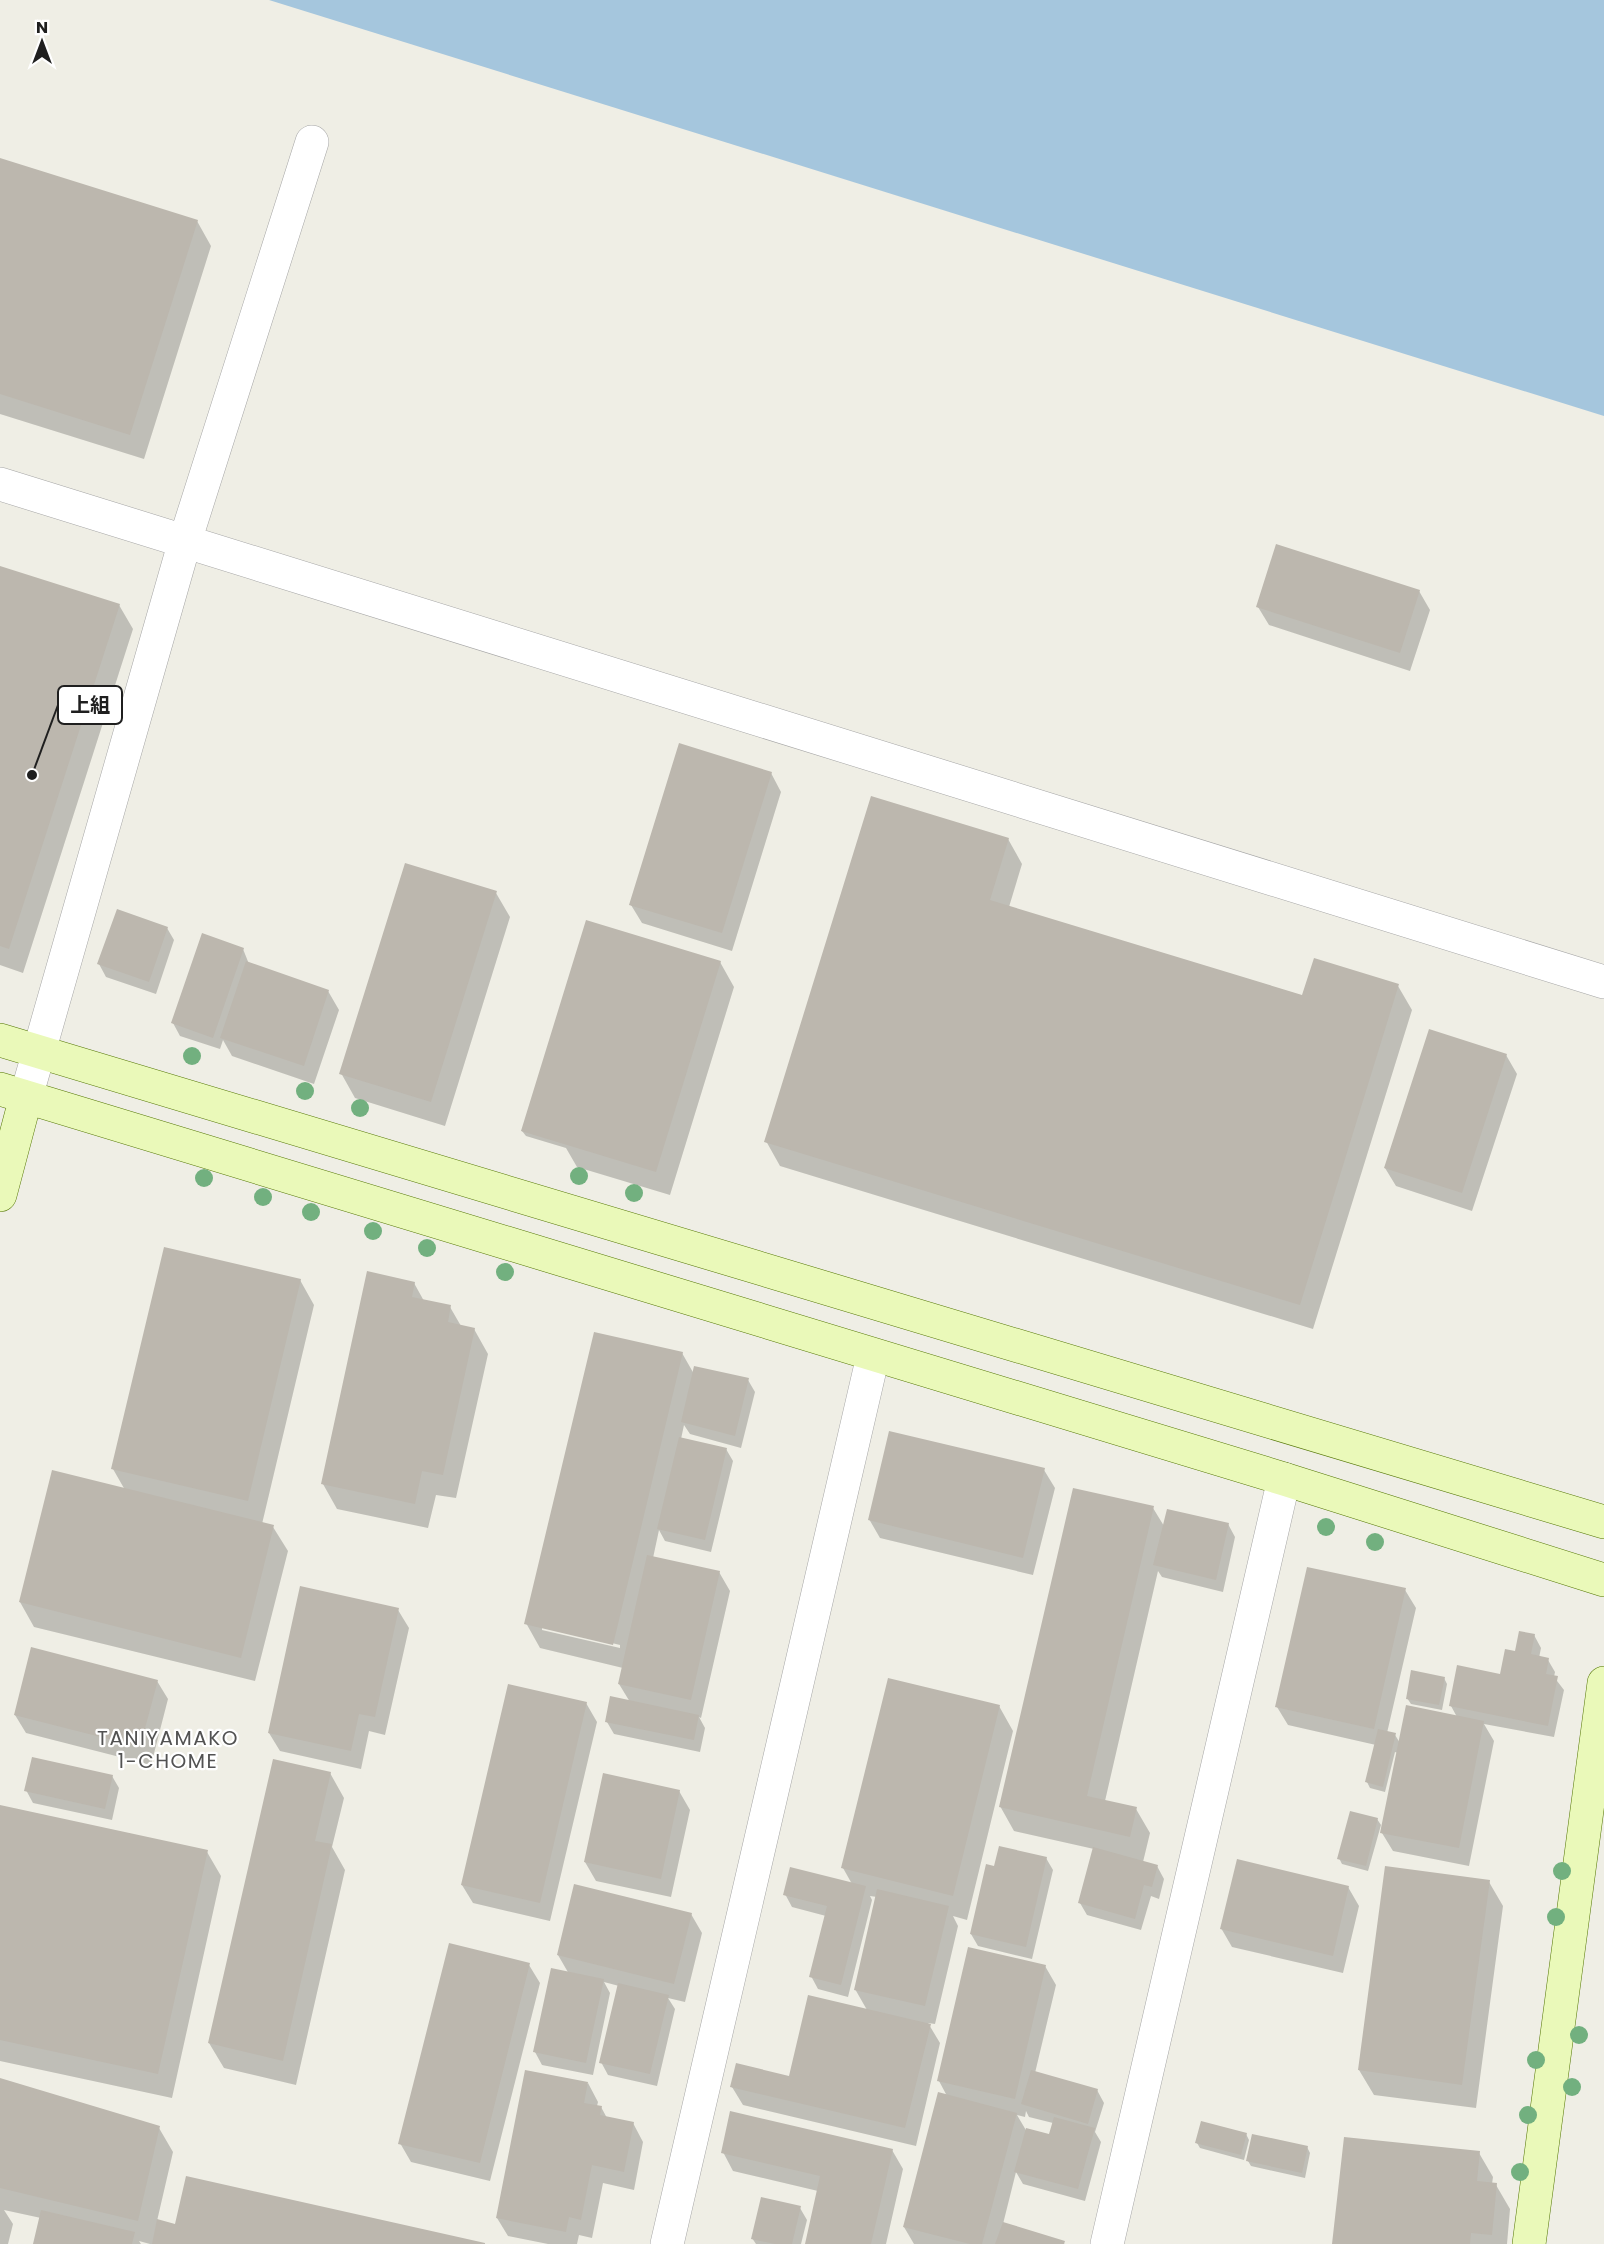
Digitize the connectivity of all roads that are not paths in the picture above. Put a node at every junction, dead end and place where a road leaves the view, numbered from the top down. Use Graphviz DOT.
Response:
graph roads {
  1 [pos="312,142"];
  2 [pos="0,484"];
  3 [pos="185,542"];
  4 [pos="1604,982"];
  5 [pos="0,1040"];
  6 [pos="39,1052"];
  7 [pos="13,1093"];
  8 [pos="0,1195"];
  9 [pos="873,1356"];
  10 [pos="1284,1479"];
  11 [pos="1604,1522"];
  12 [pos="1604,1580"];
  13 [pos="1604,1683"];
  14 [pos="667,2244"];
  15 [pos="1107,2244"];
  16 [pos="1529,2244"];
  1 -- 3 [label="street"];
  2 -- 3 [label="street"];
  3 -- 4 [label="street"];
  3 -- 6 [label="street"];
  5 -- 6 [label="street"];
  6 -- 7 [label="street"];
  6 -- 11 [label="street"];
  7 -- 8 [label="street"];
  7 -- 9 [label="street"];
  9 -- 10 [label="street"];
  9 -- 14 [label="street"];
  10 -- 12 [label="street"];
  10 -- 15 [label="street"];
  13 -- 16 [label="street"];
}
